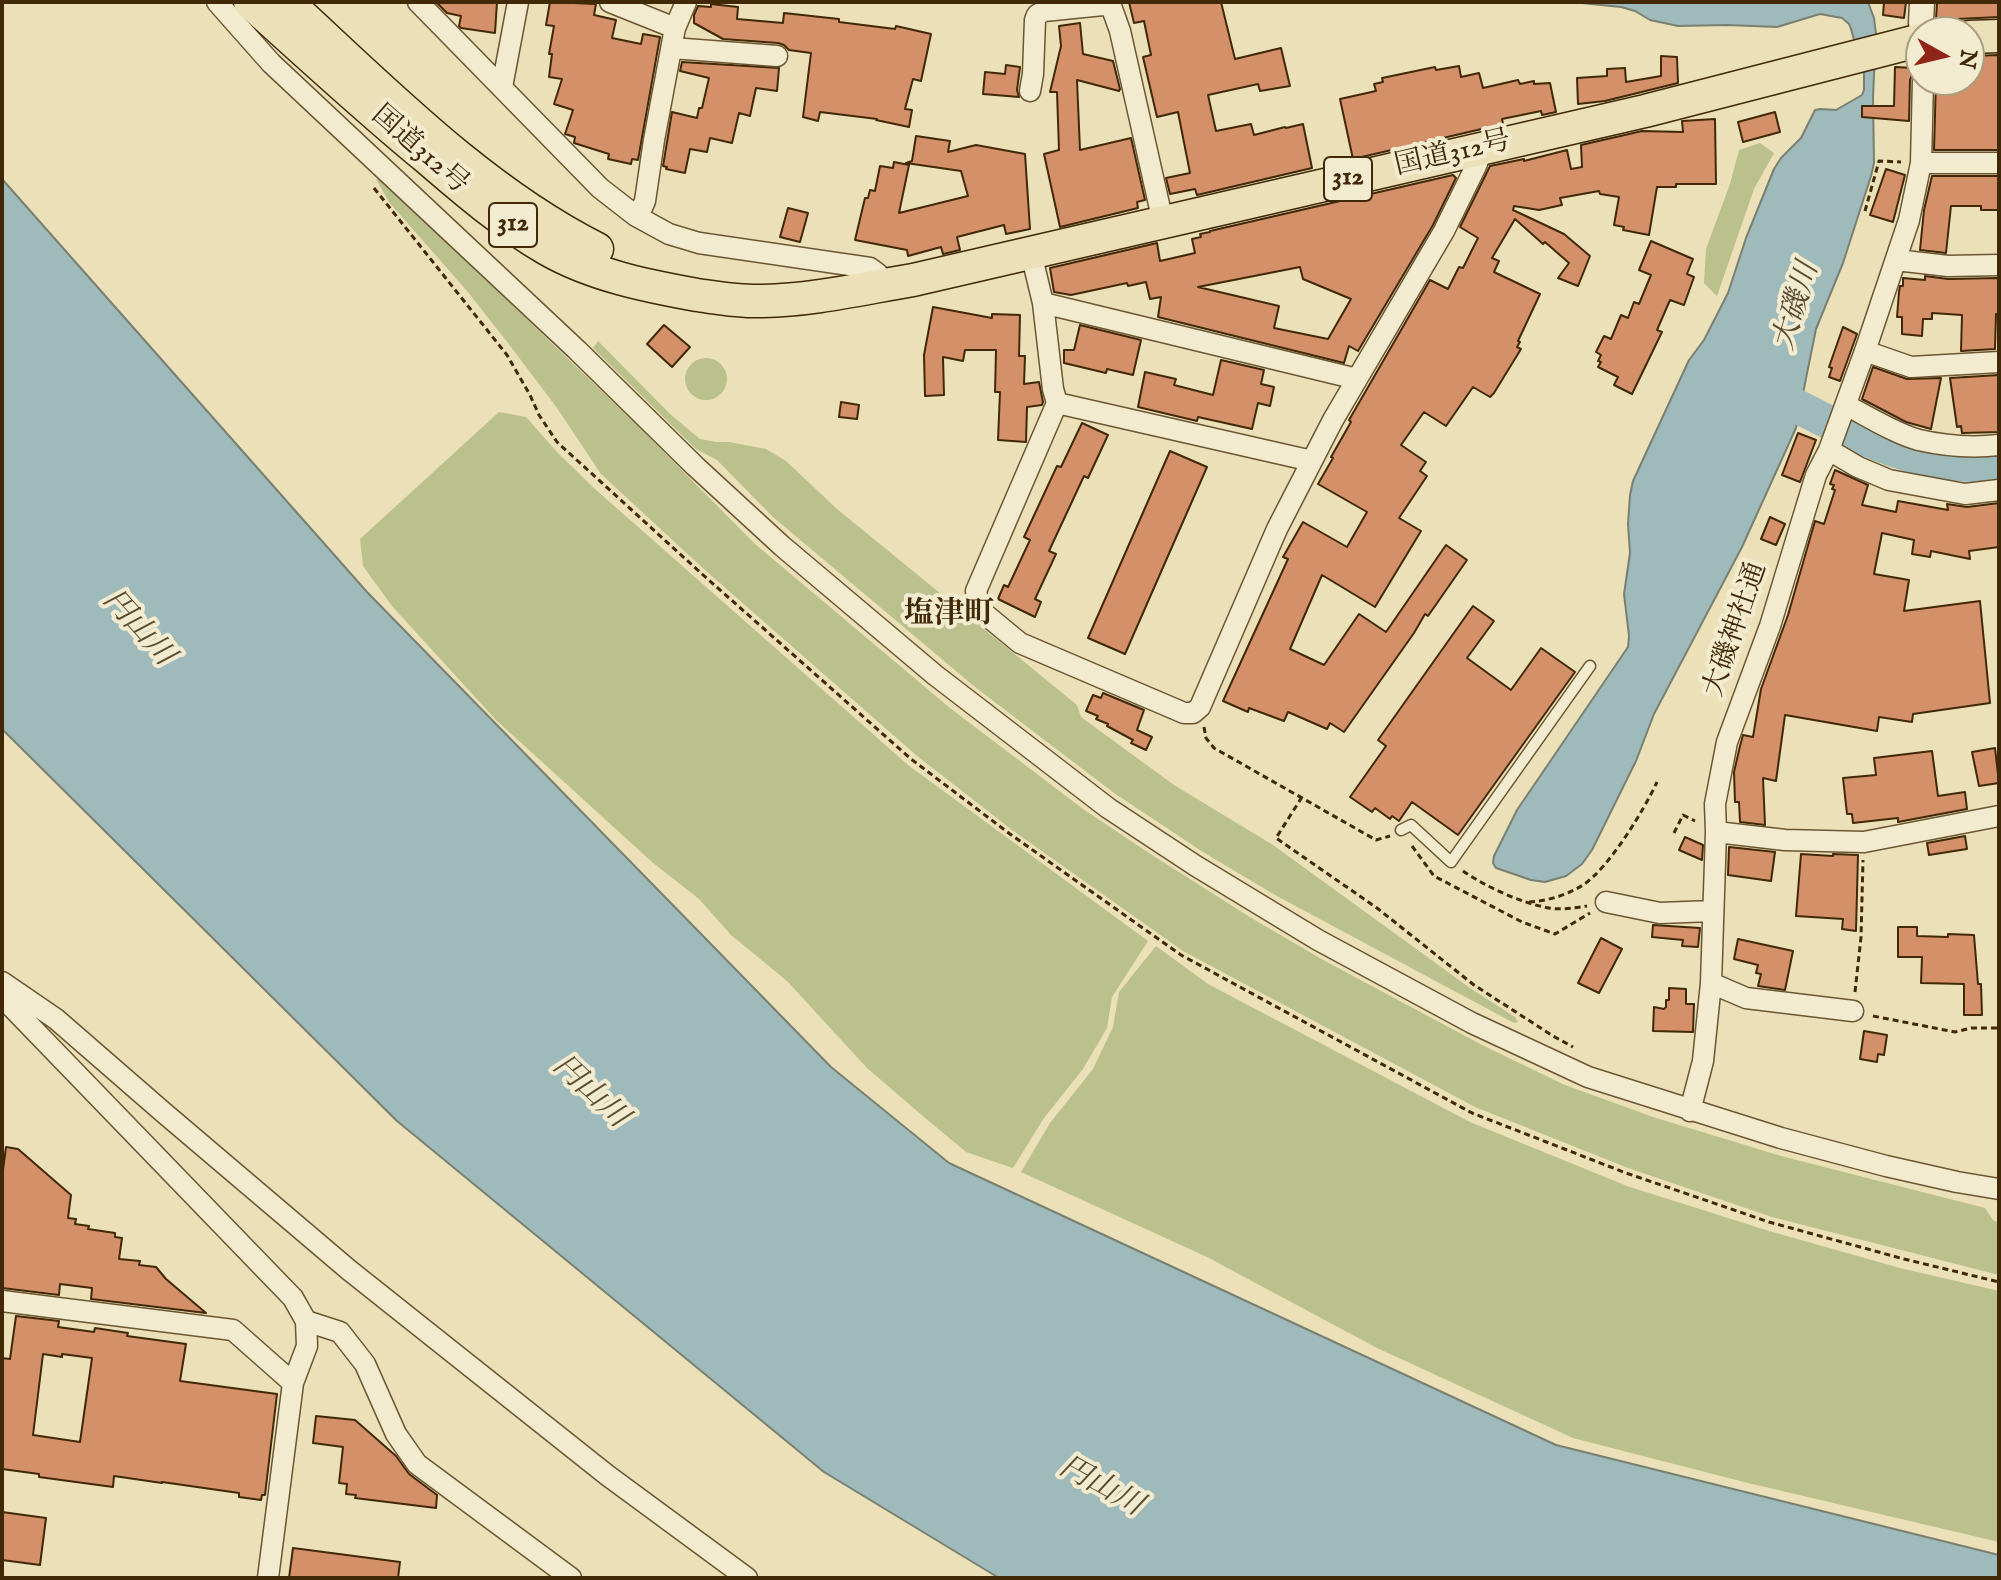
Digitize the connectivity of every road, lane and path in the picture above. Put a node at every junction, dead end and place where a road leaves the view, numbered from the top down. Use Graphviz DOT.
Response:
graph roads {
  1 [pos="217,2"];
  2 [pos="250,2"];
  3 [pos="287,2"];
  4 [pos="418,2"];
  5 [pos="518,2"];
  6 [pos="610,2"];
  7 [pos="686,2"];
  8 [pos="1110,2"];
  9 [pos="674,38"];
  10 [pos="1905,42"];
  11 [pos="777,56"];
  12 [pos="502,87"];
  13 [pos="1030,91"];
  14 [pos="1923,96"];
  15 [pos="1479,149"];
  16 [pos="1882,161"];
  17 [pos="1921,163"];
  18 [pos="1999,163"];
  19 [pos="1865,211"];
  20 [pos="636,216"];
  21 [pos="1163,222"];
  22 [pos="1031,253"];
  23 [pos="1896,260"];
  24 [pos="1999,265"];
  25 [pos="881,285"];
  26 [pos="843,292"];
  27 [pos="1043,303"];
  28 [pos="1865,351"];
  29 [pos="1999,362"];
  30 [pos="1357,379"];
  31 [pos="1057,403"];
  32 [pos="1846,405"];
  33 [pos="1999,445"];
  34 [pos="1830,446"];
  35 [pos="1312,461"];
  36 [pos="1999,490"];
  37 [pos="1590,666"];
  38 [pos="1200,707"];
  39 [pos="1657,782"];
  40 [pos="1302,797"];
  41 [pos="1999,816"];
  42 [pos="1401,830"];
  43 [pos="1716,832"];
  44 [pos="1674,833"];
  45 [pos="1864,842"];
  46 [pos="1451,862"];
  47 [pos="1529,902"];
  48 [pos="1606,902"];
  49 [pos="1712,911"];
  50 [pos="2,982"];
  51 [pos="1711,983"];
  52 [pos="2,997"];
  53 [pos="1853,1011"];
  54 [pos="1999,1028"];
  55 [pos="1578,1049"];
  56 [pos="1690,1111"];
  57 [pos="1999,1189"];
  58 [pos="2,1301"];
  59 [pos="306,1321"];
  60 [pos="293,1383"];
  61 [pos="268,1578"];
  62 [pos="571,1578"];
  63 [pos="747,1578"];
  1 -- 56 [label="street"];
  2 -- 26 [label="highway, 国道312号 / 312"];
  3 -- 26 [label="highway, 国道312号 / 312"];
  4 -- 12 [label="street"];
  5 -- 12 [label="street"];
  6 -- 9 [label="street"];
  7 -- 9 [label="street"];
  8 -- 13 [label="street"];
  8 -- 21 [label="street"];
  9 -- 11 [label="street"];
  9 -- 20 [label="street"];
  10 -- 15 [label="highway, 国道312号 / 312"];
  12 -- 20 [label="street"];
  14 -- 17 [label="street"];
  15 -- 21 [label="highway, 国道312号 / 312"];
  15 -- 30 [label="street"];
  16 -- 19 [label="path"];
  17 -- 18 [label="street"];
  17 -- 23 [label="street"];
  20 -- 25 [label="street"];
  21 -- 22 [label="highway, 国道312号 / 312"];
  22 -- 25 [label="highway, 国道312号 / 312"];
  22 -- 27 [label="street"];
  23 -- 24 [label="street"];
  23 -- 28 [label="street"];
  25 -- 26 [label="highway, 国道312号 / 312"];
  27 -- 30 [label="street"];
  27 -- 31 [label="street"];
  28 -- 29 [label="street"];
  28 -- 32 [label="street"];
  30 -- 35 [label="street"];
  31 -- 35 [label="street"];
  31 -- 38 [label="street"];
  32 -- 33 [label="street"];
  32 -- 34 [label="street, 大磯神社通"];
  34 -- 36 [label="street"];
  34 -- 43 [label="street, 大磯神社通"];
  35 -- 38 [label="street"];
  37 -- 46 [label="lane"];
  38 -- 40 [label="path"];
  39 -- 47 [label="path"];
  40 -- 42 [label="path"];
  40 -- 55 [label="path"];
  41 -- 45 [label="street"];
  42 -- 46 [label="lane"];
  42 -- 48 [label="path"];
  43 -- 44 [label="path"];
  43 -- 45 [label="street"];
  43 -- 49 [label="street, 大磯神社通"];
  45 -- 53 [label="path"];
  46 -- 47 [label="path"];
  47 -- 48 [label="path"];
  48 -- 49 [label="street"];
  49 -- 51 [label="street, 大磯神社通"];
  50 -- 63 [label="street"];
  51 -- 53 [label="street"];
  51 -- 56 [label="street, 大磯神社通"];
  52 -- 59 [label="street"];
  53 -- 54 [label="path"];
  56 -- 57 [label="street"];
  58 -- 60 [label="street"];
  59 -- 60 [label="street"];
  59 -- 62 [label="street"];
  60 -- 61 [label="street"];
}
